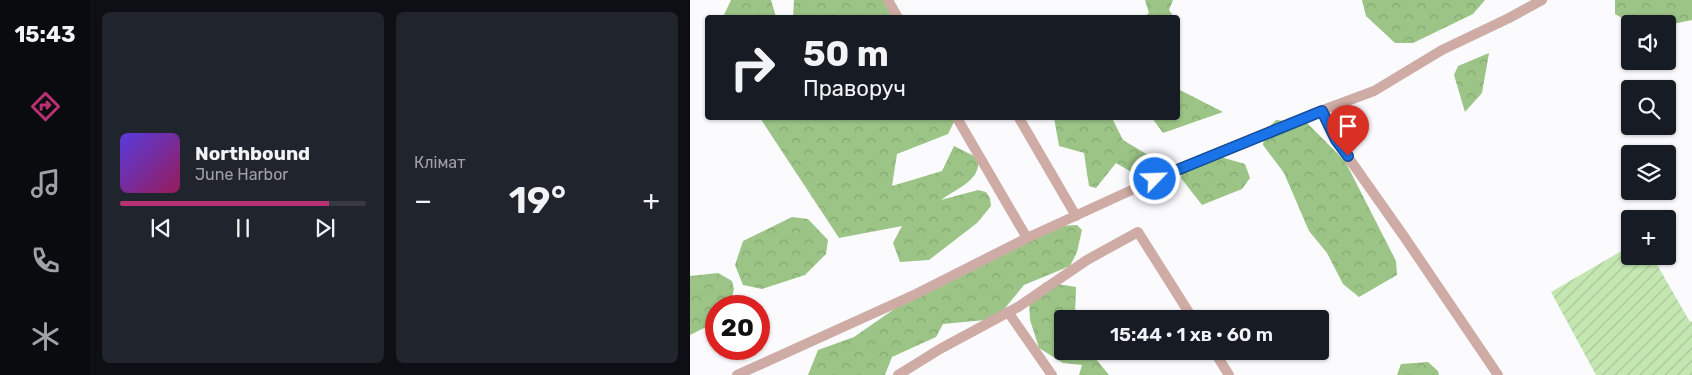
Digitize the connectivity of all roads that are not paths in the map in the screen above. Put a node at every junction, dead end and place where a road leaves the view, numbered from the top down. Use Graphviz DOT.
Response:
graph roads {
  1 [pos="888,0"];
  2 [pos="1542,0"];
  3 [pos="896,15"];
  4 [pos="1322,111"];
  5 [pos="958,120"];
  6 [pos="1020,120"];
  7 [pos="1076,216"];
  8 [pos="1027,238"];
  9 [pos="1187,310"];
  10 [pos="1008,312"];
  11 [pos="1220,360"];
  12 [pos="737,375"];
  13 [pos="898,375"];
  14 [pos="1052,375"];
  15 [pos="1229,375"];
  16 [pos="1498,375"];
  1 -- 3 [label="lane"];
  2 -- 4 [label="lane"];
  4 -- 7 [label="lane"];
  4 -- 16 [label="lane"];
  5 -- 8 [label="lane"];
  6 -- 7 [label="lane"];
  7 -- 8 [label="lane"];
  8 -- 12 [label="lane"];
  9 -- 10 [label="lane"];
  10 -- 13 [label="lane"];
  10 -- 14 [label="lane"];
  11 -- 15 [label="lane"];
}
